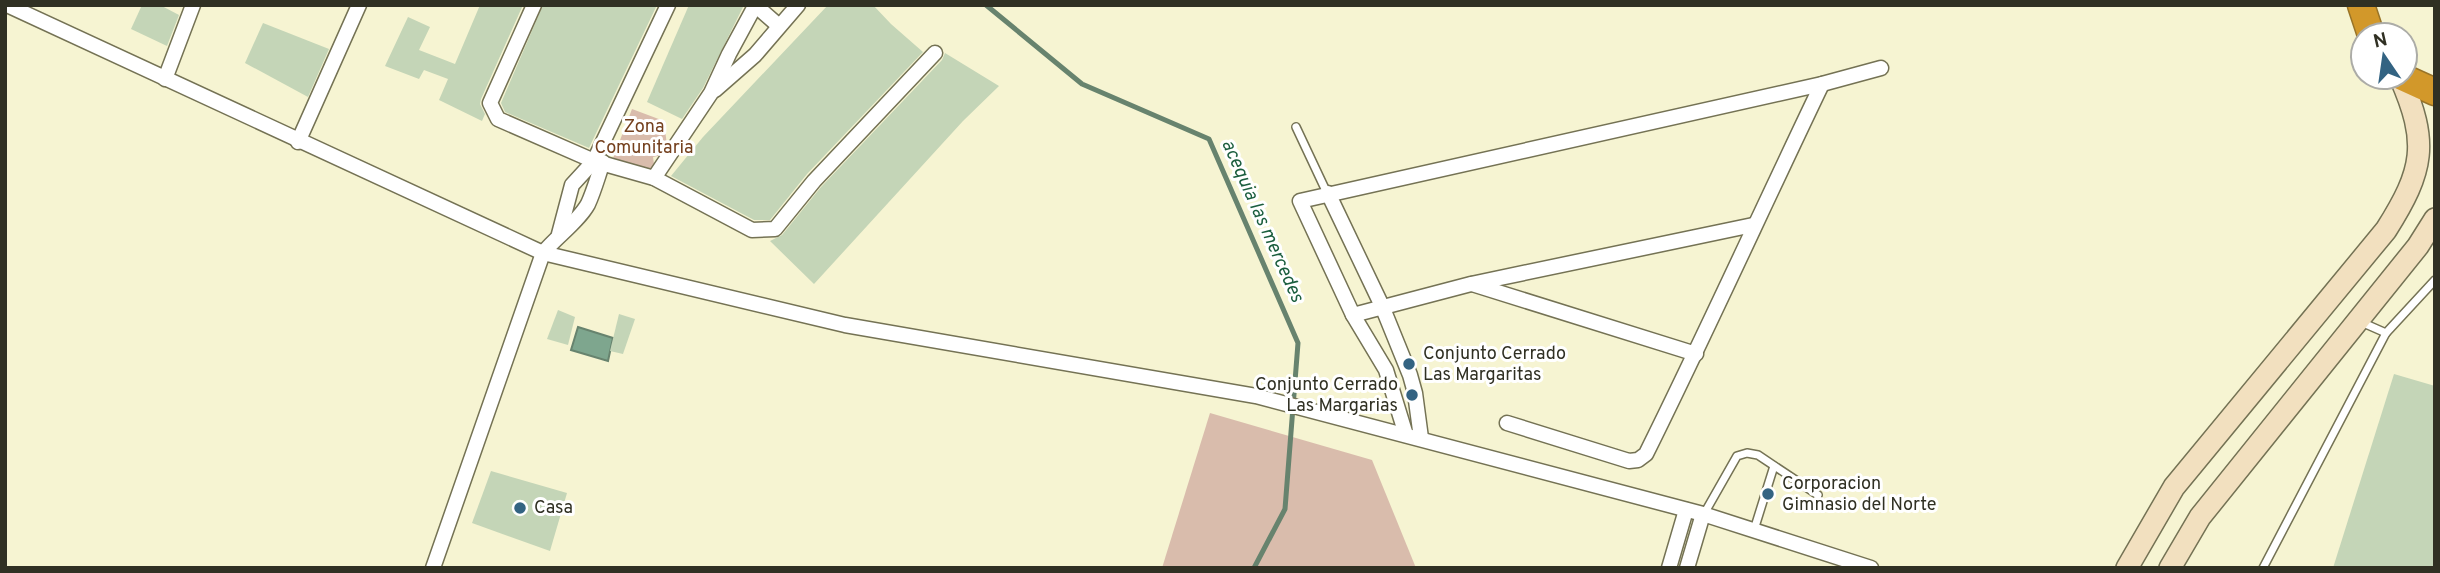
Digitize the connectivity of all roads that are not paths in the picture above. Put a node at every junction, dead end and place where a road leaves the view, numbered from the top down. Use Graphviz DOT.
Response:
graph roads {
  1 [pos="7,5"];
  2 [pos="193,5"];
  3 [pos="359,5"];
  4 [pos="534,5"];
  5 [pos="668,5"];
  6 [pos="755,5"];
  7 [pos="798,5"];
  8 [pos="35,11"];
  9 [pos="779,26"];
  10 [pos="936,52"];
  11 [pos="1881,68"];
  12 [pos="165,79"];
  13 [pos="1822,84"];
  14 [pos="2407,91"];
  15 [pos="711,93"];
  16 [pos="1296,127"];
  17 [pos="298,142"];
  18 [pos="598,162"];
  19 [pos="654,178"];
  20 [pos="1328,193"];
  21 [pos="2435,219"];
  22 [pos="1754,225"];
  23 [pos="558,235"];
  24 [pos="543,253"];
  25 [pos="2435,280"];
  26 [pos="1471,284"];
  27 [pos="1382,306"];
  28 [pos="1353,315"];
  29 [pos="2357,320"];
  30 [pos="2386,333"];
  31 [pos="1696,354"];
  32 [pos="1507,423"];
  33 [pos="1413,437"];
  34 [pos="1774,466"];
  35 [pos="1818,495"];
  36 [pos="1686,510"];
  37 [pos="1703,514"];
  38 [pos="1754,530"];
  39 [pos="433,568"];
  40 [pos="1669,568"];
  41 [pos="1687,568"];
  42 [pos="1871,568"];
  43 [pos="2127,568"];
  44 [pos="2171,568"];
  45 [pos="2263,568"];
  1 -- 8 [label="street"];
  2 -- 12 [label="street"];
  3 -- 17 [label="street"];
  4 -- 18 [label="street"];
  5 -- 18 [label="street"];
  6 -- 9 [label="street"];
  6 -- 15 [label="street"];
  7 -- 9 [label="street"];
  8 -- 12 [label="street"];
  9 -- 15 [label="street"];
  10 -- 19 [label="street"];
  11 -- 13 [label="street"];
  12 -- 17 [label="street"];
  13 -- 20 [label="street"];
  13 -- 22 [label="street"];
  14 -- 43 [label="main road"];
  15 -- 19 [label="street"];
  16 -- 20 [label="lane"];
  17 -- 24 [label="street"];
  18 -- 19 [label="street"];
  18 -- 23 [label="street"];
  18 -- 23 [label="street"];
  20 -- 27 [label="street"];
  20 -- 28 [label="street"];
  21 -- 29 [label="main road"];
  22 -- 26 [label="street"];
  22 -- 31 [label="street"];
  23 -- 24 [label="street"];
  24 -- 33 [label="street"];
  24 -- 39 [label="street"];
  25 -- 30 [label="lane"];
  26 -- 27 [label="street"];
  26 -- 31 [label="street"];
  27 -- 28 [label="street"];
  27 -- 33 [label="street"];
  28 -- 33 [label="street"];
  29 -- 30 [label="lane"];
  29 -- 44 [label="main road"];
  30 -- 45 [label="lane"];
  31 -- 32 [label="street"];
  33 -- 36 [label="street"];
  34 -- 35 [label="lane"];
  34 -- 37 [label="lane"];
  34 -- 38 [label="lane"];
  36 -- 37 [label="street"];
  36 -- 40 [label="street"];
  37 -- 38 [label="street"];
  37 -- 41 [label="street"];
  38 -- 42 [label="street"];
}
